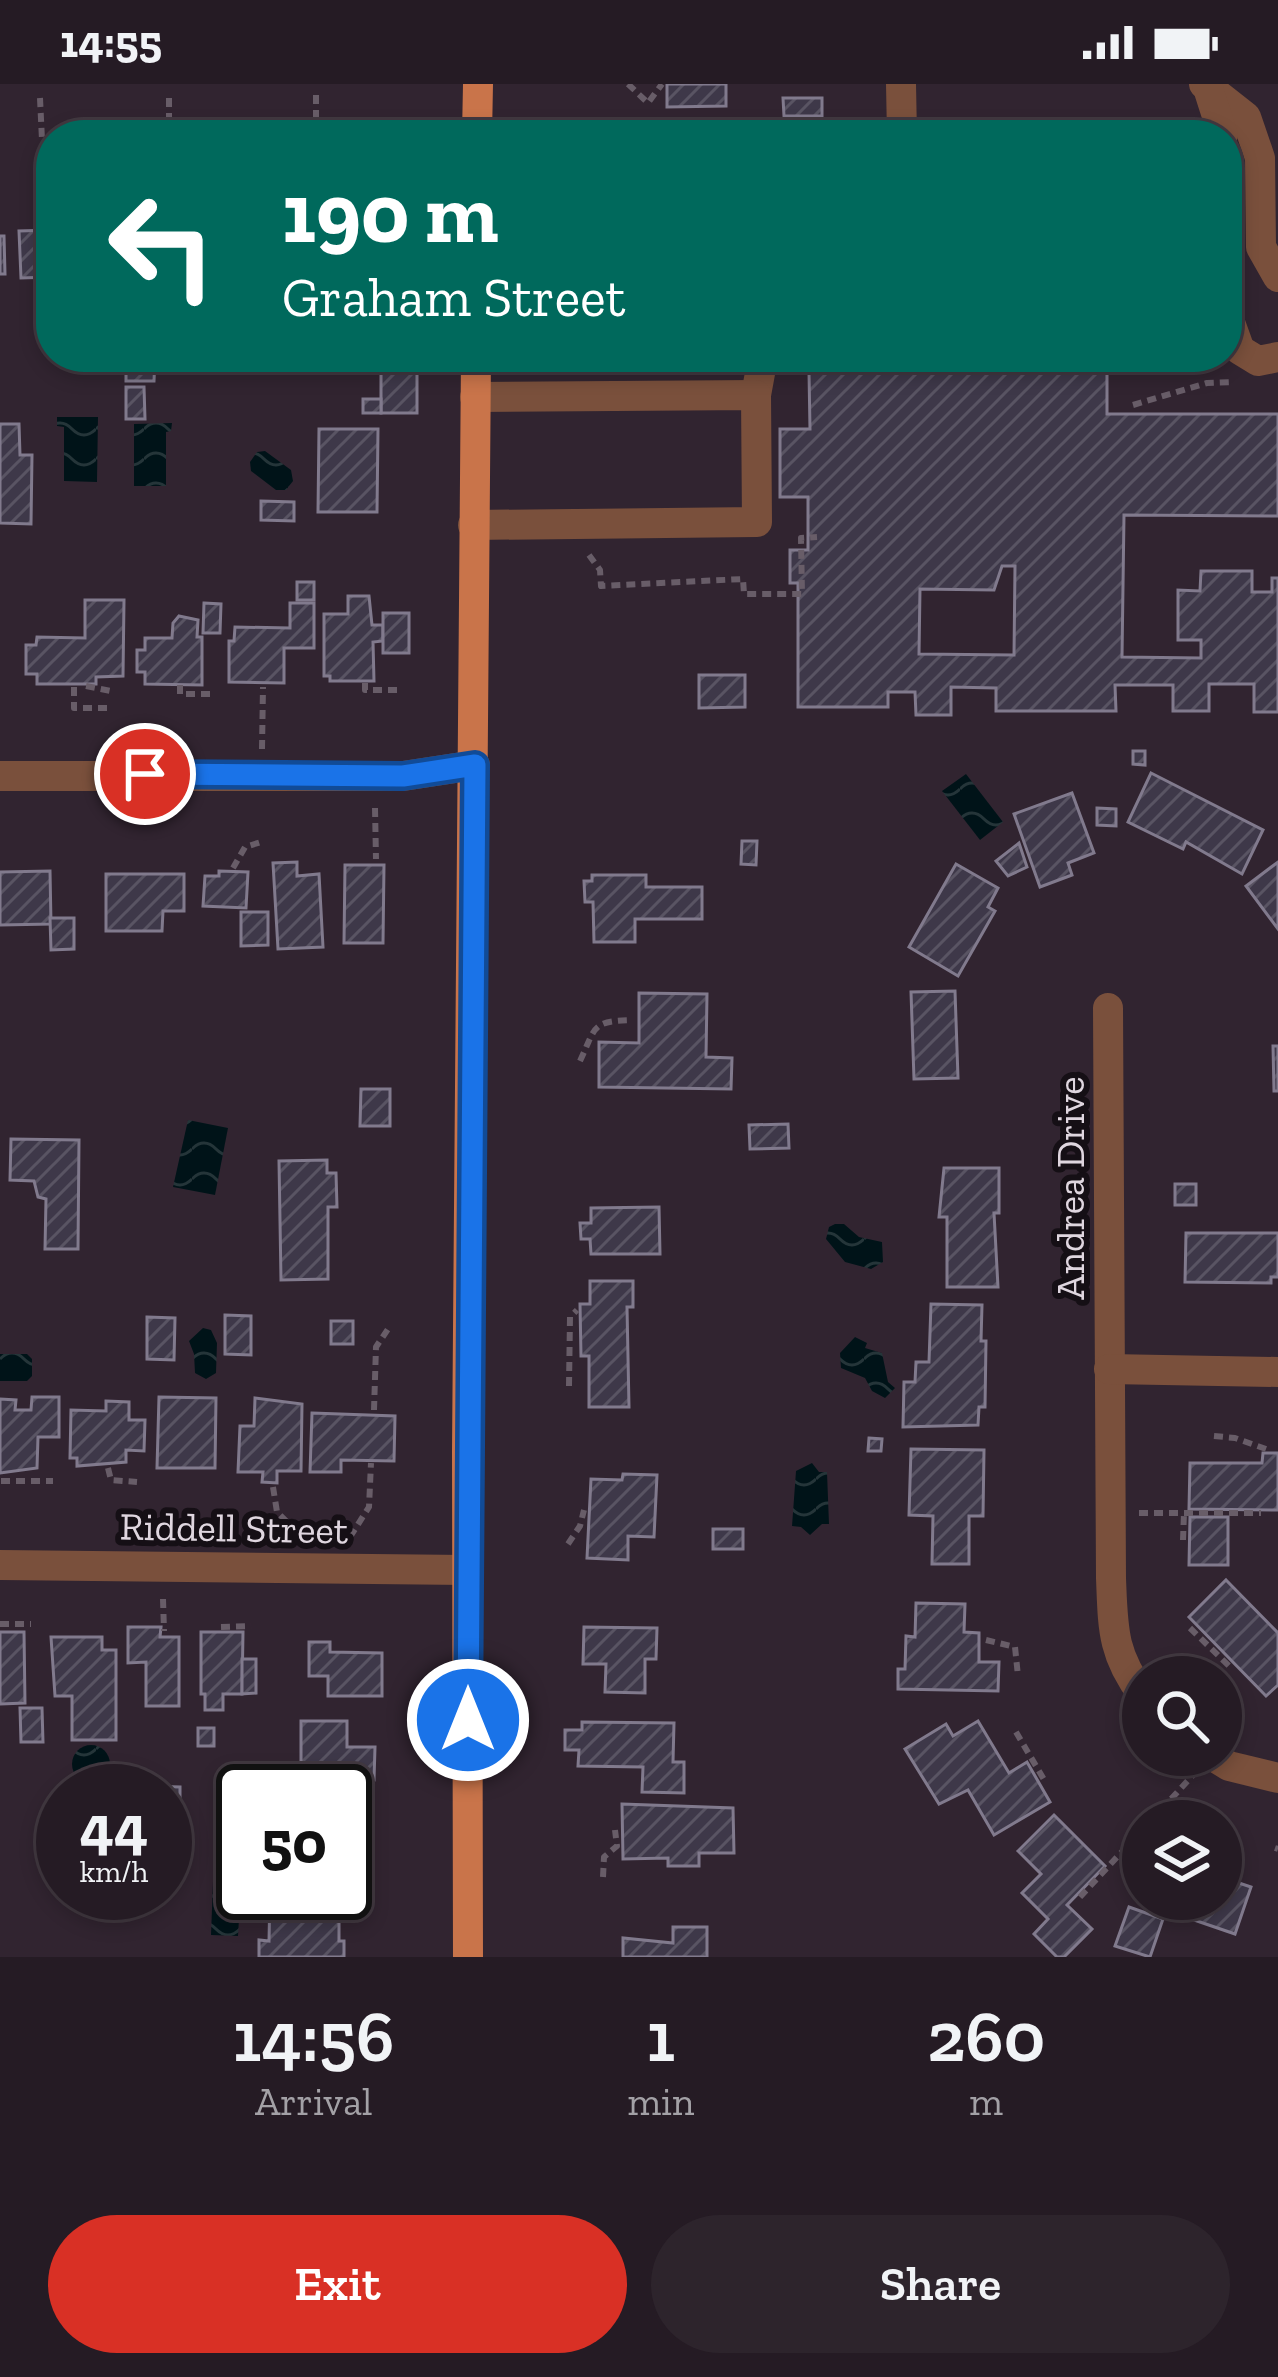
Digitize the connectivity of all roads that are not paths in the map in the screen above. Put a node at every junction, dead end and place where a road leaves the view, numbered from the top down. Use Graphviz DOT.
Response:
graph roads {
  1 [pos="478,84"];
  2 [pos="901,84"];
  3 [pos="1206,85"];
  4 [pos="477,120"];
  5 [pos="902,120"];
  6 [pos="1218,120"];
  7 [pos="1278,277"];
  8 [pos="1242,351"];
  9 [pos="1278,357"];
  10 [pos="476,372"];
  11 [pos="760,372"];
  12 [pos="756,395"];
  13 [pos="475,397"];
  14 [pos="473,525"];
  15 [pos="475,765"];
  16 [pos="0,776"];
  17 [pos="1108,1007"];
  18 [pos="1109,1369"];
  19 [pos="1278,1372"];
  20 [pos="0,1565"];
  21 [pos="467,1570"];
  22 [pos="1122,1664"];
  23 [pos="1242,1769"];
  24 [pos="1278,1778"];
  25 [pos="468,1957"];
  1 -- 4 [label="main road"];
  2 -- 5 [label="street"];
  3 -- 6 [label="street"];
  3 -- 7 [label="street"];
  8 -- 9 [label="street"];
  10 -- 13 [label="main road"];
  11 -- 12 [label="street"];
  12 -- 13 [label="street"];
  12 -- 14 [label="street"];
  13 -- 14 [label="main road"];
  14 -- 15 [label="main road"];
  15 -- 16 [label="street"];
  15 -- 21 [label="main road"];
  17 -- 18 [label="street, Andrea Drive"];
  18 -- 19 [label="street"];
  18 -- 22 [label="street, Andrea Drive"];
  20 -- 21 [label="street, Riddell Street"];
  21 -- 25 [label="main road"];
  23 -- 24 [label="street"];
}
